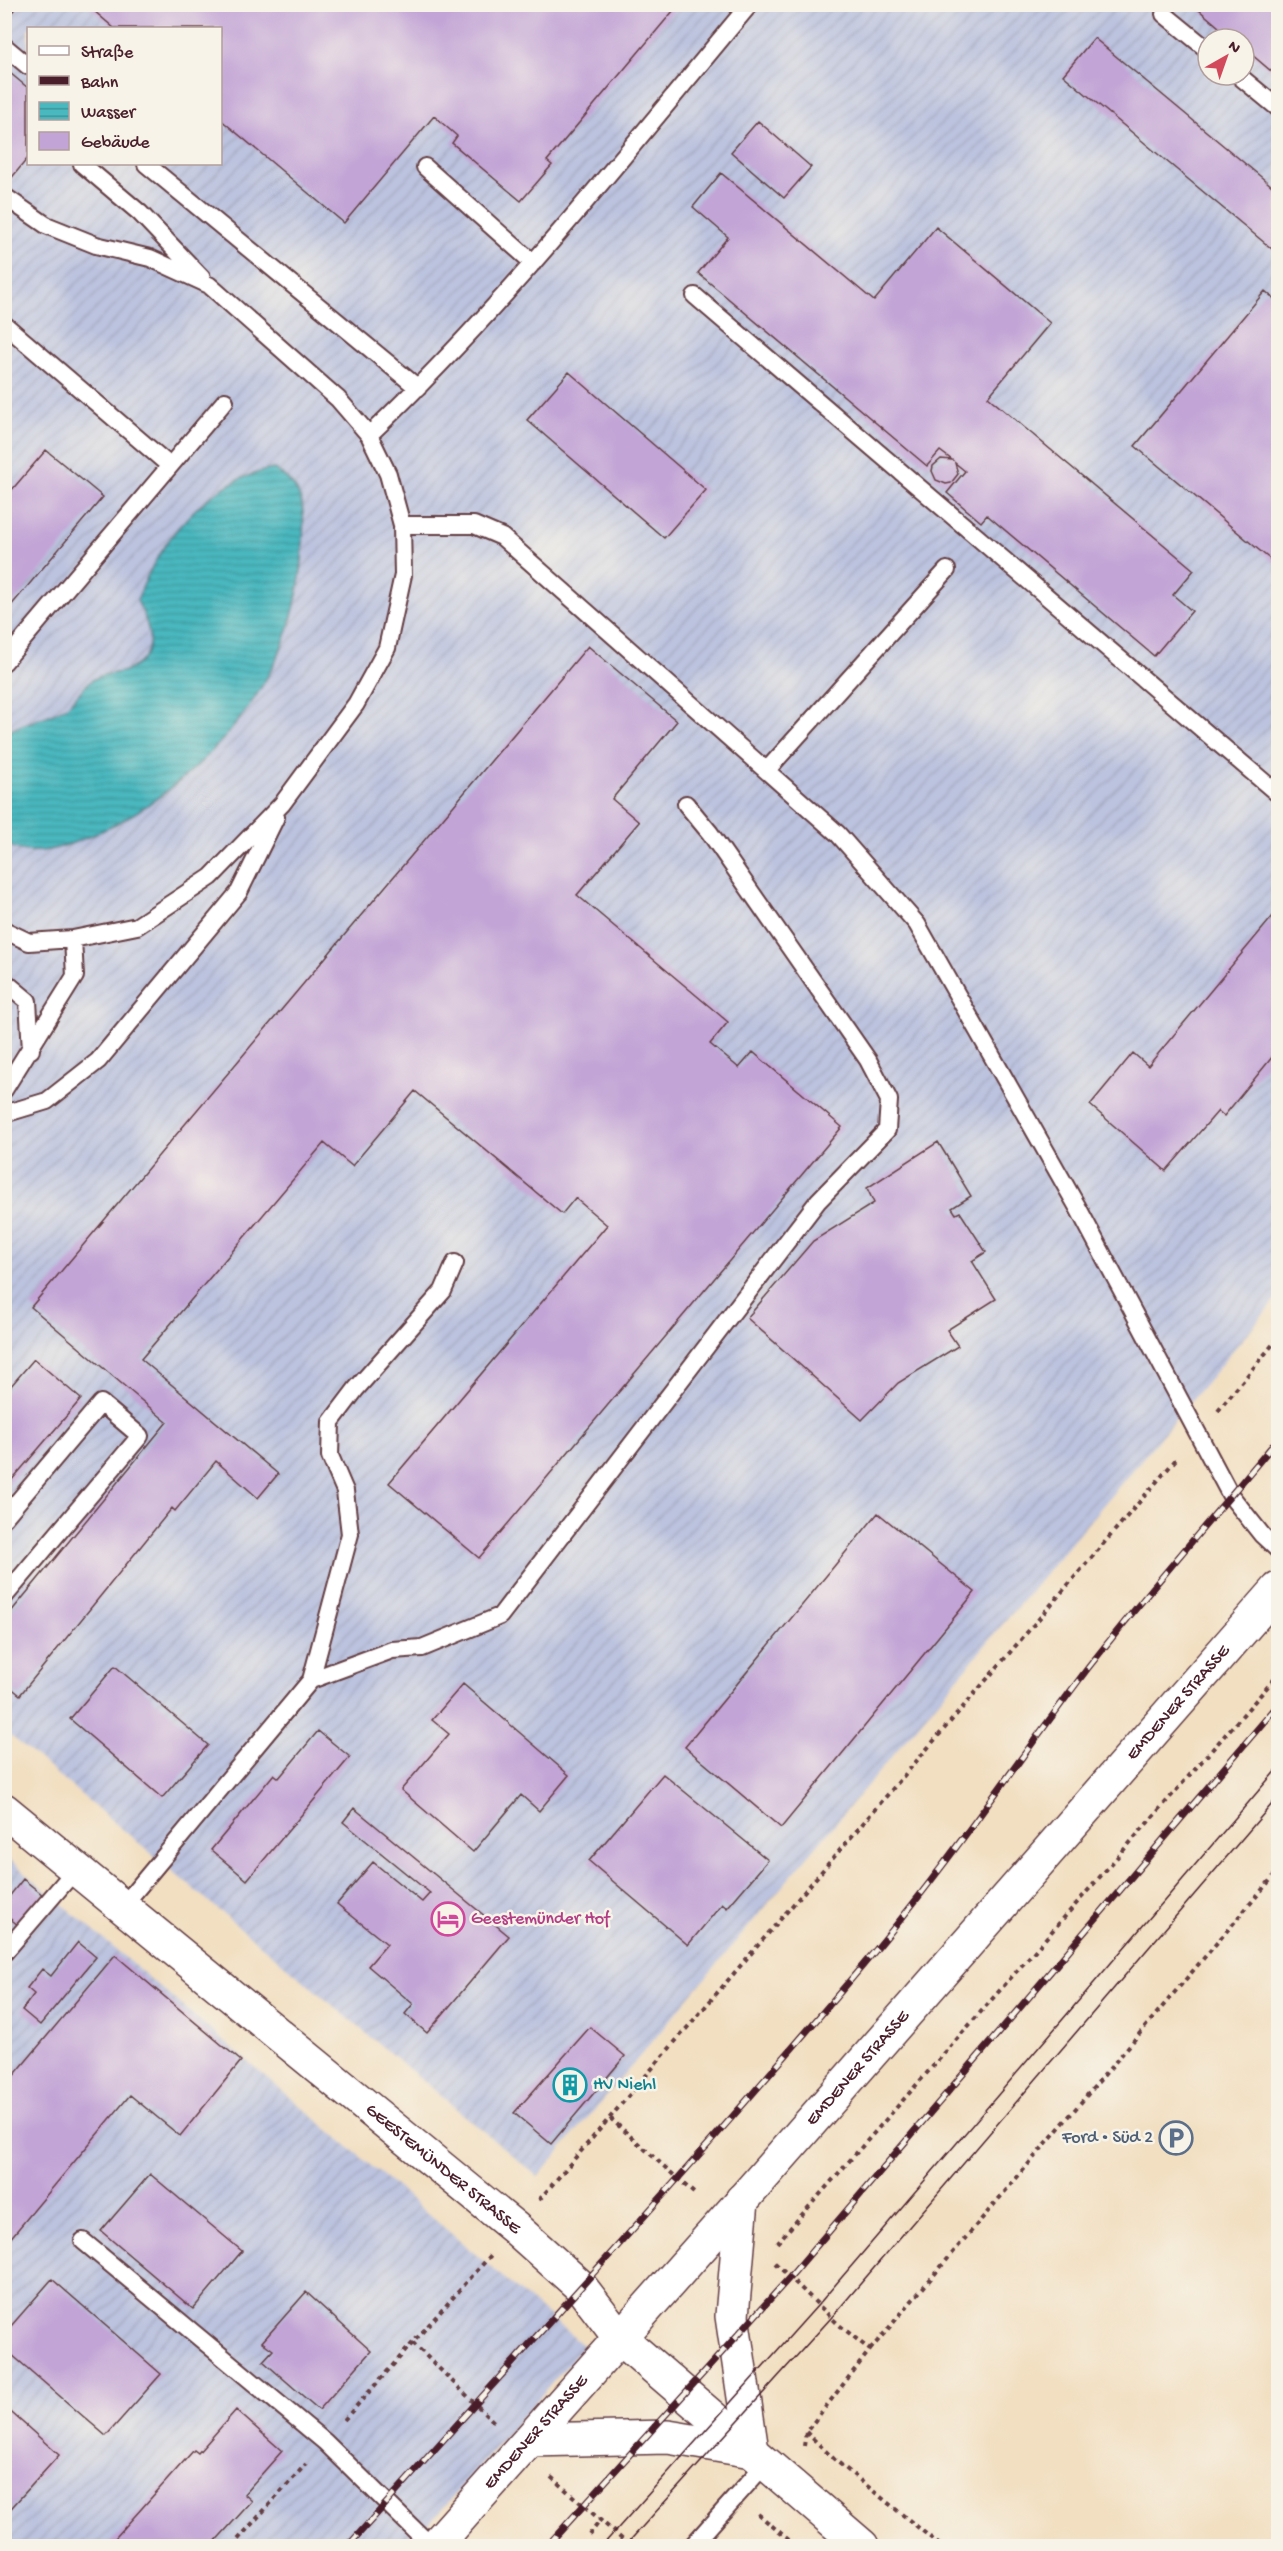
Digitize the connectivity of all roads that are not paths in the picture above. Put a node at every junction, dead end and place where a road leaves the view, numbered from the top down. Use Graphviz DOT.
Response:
graph roads {
  1 [pos="750,4"];
  2 [pos="1164,14"];
  3 [pos="1196,40"];
  4 [pos="4,46"];
  5 [pos="27,65"];
  6 [pos="1253,87"];
  7 [pos="1278,108"];
  8 [pos="83,165"];
  9 [pos="147,165"];
  10 [pos="425,167"];
  11 [pos="4,196"];
  12 [pos="533,263"];
  13 [pos="209,285"];
  14 [pos="695,296"];
  15 [pos="4,324"];
  16 [pos="418,388"];
  17 [pos="225,401"];
  18 [pos="369,435"];
  19 [pos="170,466"];
  20 [pos="402,525"];
  21 [pos="947,570"];
  22 [pos="4,662"];
  23 [pos="767,770"];
  24 [pos="1278,794"];
  25 [pos="282,804"];
  26 [pos="686,804"];
  27 [pos="4,930"];
  28 [pos="73,939"];
  29 [pos="4,981"];
  30 [pos="31,1050"];
  31 [pos="4,1090"];
  32 [pos="4,1113"];
  33 [pos="455,1263"];
  34 [pos="4,1518"];
  35 [pos="1278,1550"];
  36 [pos="1278,1590"];
  37 [pos="4,1597"];
  38 [pos="311,1680"];
  39 [pos="4,1810"];
  40 [pos="76,1869"];
  41 [pos="122,1907"];
  42 [pos="4,1953"];
  43 [pos="736,2218"];
  44 [pos="83,2241"];
  45 [pos="620,2338"];
  46 [pos="530,2440"];
  47 [pos="759,2457"];
  48 [pos="433,2547"];
  49 [pos="692,2547"];
  50 [pos="862,2547"];
  1 -- 12 [label="lane"];
  2 -- 3 [label="lane"];
  4 -- 5 [label="lane"];
  6 -- 7 [label="lane"];
  8 -- 13 [label="lane"];
  9 -- 16 [label="lane"];
  10 -- 12 [label="lane"];
  11 -- 13 [label="lane"];
  12 -- 16 [label="lane"];
  13 -- 18 [label="lane"];
  14 -- 24 [label="lane"];
  15 -- 19 [label="lane"];
  16 -- 18 [label="lane"];
  17 -- 19 [label="lane"];
  18 -- 20 [label="lane"];
  19 -- 22 [label="lane"];
  20 -- 23 [label="lane"];
  20 -- 25 [label="lane"];
  21 -- 23 [label="lane"];
  23 -- 35 [label="lane"];
  25 -- 28 [label="lane"];
  25 -- 32 [label="lane"];
  26 -- 38 [label="lane"];
  27 -- 28 [label="lane"];
  28 -- 30 [label="lane"];
  29 -- 30 [label="lane"];
  30 -- 31 [label="lane"];
  33 -- 38 [label="lane"];
  34 -- 37 [label="lane"];
  36 -- 43 [label="street, EMDENER STRASSE"];
  38 -- 41 [label="lane"];
  39 -- 40 [label="street, GEESTEMÜNDER STRASSE"];
  40 -- 41 [label="street, GEESTEMÜNDER STRASSE"];
  40 -- 42 [label="lane"];
  41 -- 45 [label="street, GEESTEMÜNDER STRASSE"];
  43 -- 45 [label="street, EMDENER STRASSE"];
  43 -- 47 [label="street"];
  44 -- 48 [label="lane"];
  45 -- 46 [label="street, EMDENER STRASSE"];
  45 -- 47 [label="street, GEESTEMÜNDER STRASSE"];
  46 -- 47 [label="street"];
  46 -- 48 [label="street, EMDENER STRASSE"];
  47 -- 49 [label="lane"];
  47 -- 50 [label="street, GEESTEMÜNDER STRASSE"];
}
